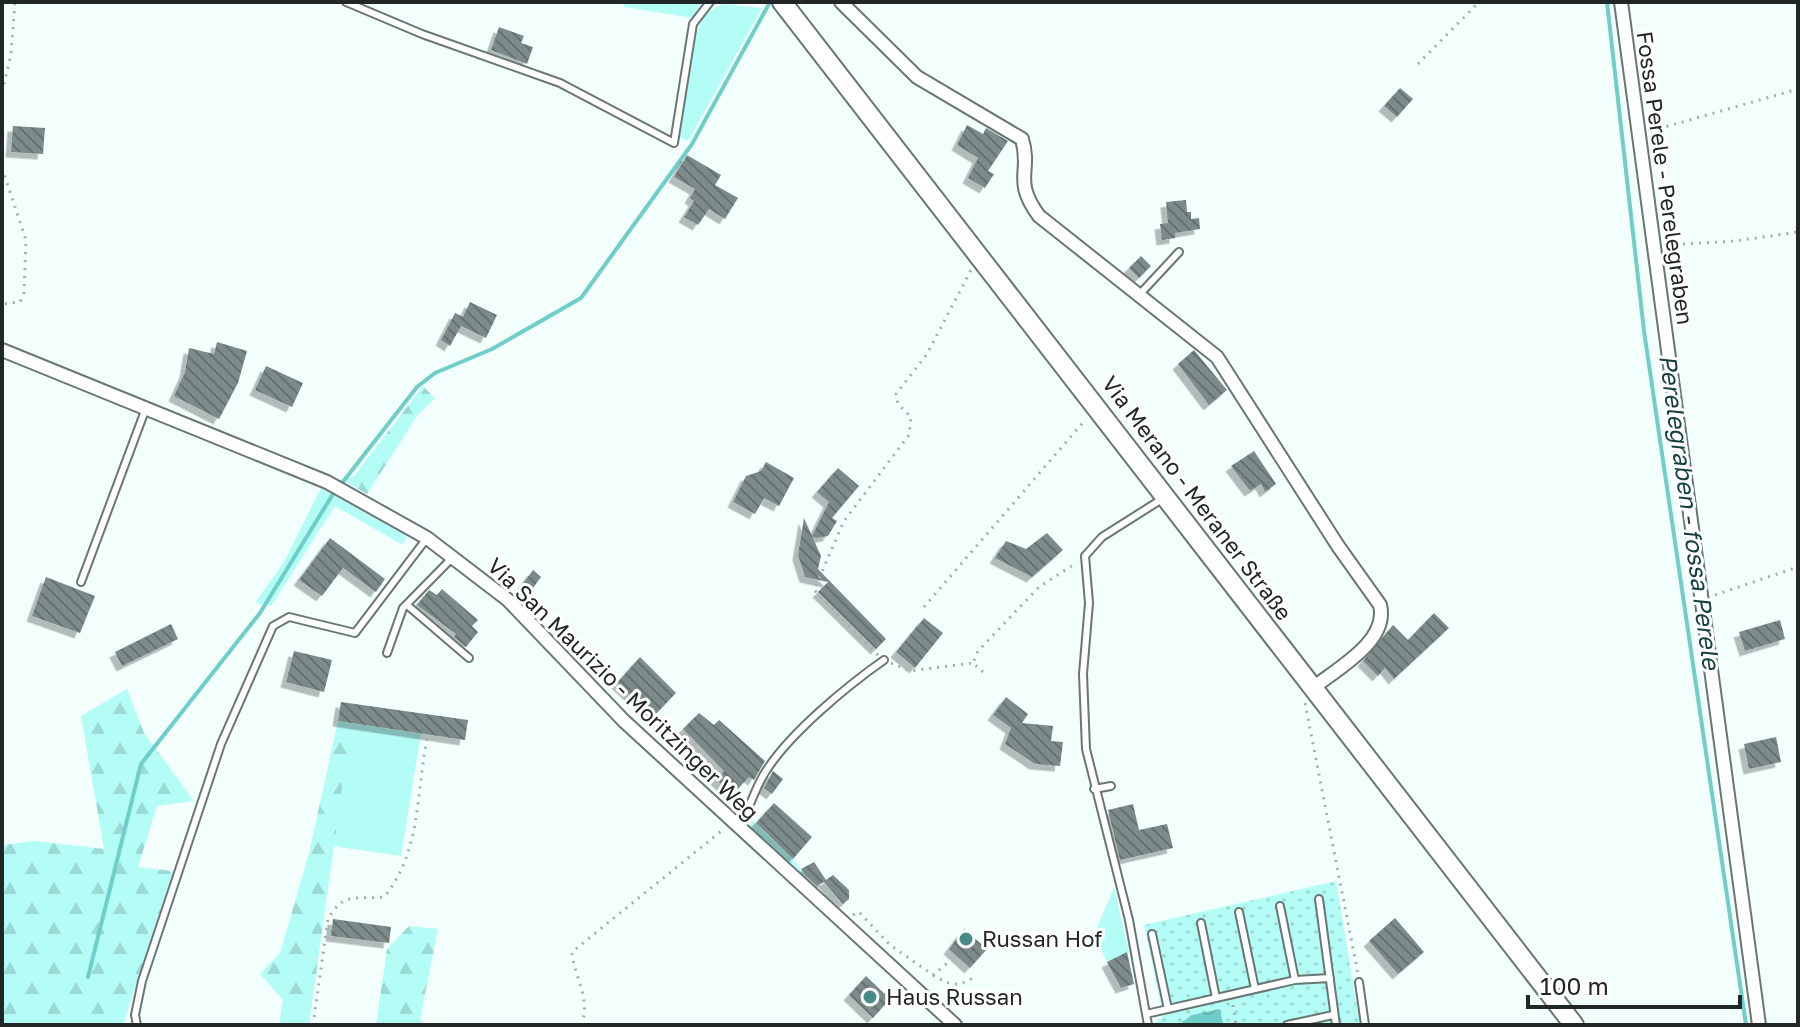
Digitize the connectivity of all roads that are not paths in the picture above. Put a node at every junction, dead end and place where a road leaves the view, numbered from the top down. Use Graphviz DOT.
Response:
graph roads {
  1 [pos="346,2"];
  2 [pos="710,2"];
  3 [pos="782,2"];
  4 [pos="841,2"];
  5 [pos="1621,2"];
  6 [pos="1179,252"];
  7 [pos="1139,295"];
  8 [pos="2,350"];
  9 [pos="146,408"];
  10 [pos="1161,500"];
  11 [pos="427,538"];
  12 [pos="453,557"];
  13 [pos="81,582"];
  14 [pos="407,605"];
  15 [pos="387,653"];
  16 [pos="469,658"];
  17 [pos="884,660"];
  18 [pos="1313,688"];
  19 [pos="1111,786"];
  20 [pos="1094,789"];
  21 [pos="736,824"];
  22 [pos="1319,899"];
  23 [pos="1280,906"];
  24 [pos="1239,912"];
  25 [pos="1201,923"];
  26 [pos="1152,934"];
  27 [pos="1330,978"];
  28 [pos="1295,980"];
  29 [pos="1359,982"];
  30 [pos="1255,989"];
  31 [pos="1216,998"];
  32 [pos="1168,1009"];
  33 [pos="1146,1014"];
  34 [pos="1333,1015"];
  35 [pos="137,1025"];
  36 [pos="955,1025"];
  37 [pos="1148,1025"];
  38 [pos="1287,1025"];
  39 [pos="1336,1025"];
  40 [pos="1365,1025"];
  41 [pos="1574,1025"];
  42 [pos="1759,1025"];
  1 -- 2 [label="lane"];
  3 -- 10 [label="main road, Via Merano - Meraner Straße"];
  4 -- 7 [label="street"];
  5 -- 42 [label="street, Fossa Perele - Perelegraben"];
  6 -- 7 [label="lane"];
  7 -- 18 [label="street"];
  8 -- 9 [label="street, Via San Maurizio - Moritzinger Weg"];
  9 -- 11 [label="street, Via San Maurizio - Moritzinger Weg"];
  9 -- 13 [label="lane"];
  10 -- 18 [label="main road, Via Merano - Meraner Straße"];
  10 -- 20 [label="lane"];
  11 -- 12 [label="street, Via San Maurizio - Moritzinger Weg"];
  11 -- 35 [label="lane"];
  12 -- 14 [label="lane"];
  12 -- 21 [label="street, Via San Maurizio - Moritzinger Weg"];
  14 -- 15 [label="lane"];
  14 -- 16 [label="lane"];
  17 -- 21 [label="lane"];
  18 -- 41 [label="main road, Via Merano - Meraner Straße"];
  19 -- 20 [label="lane"];
  20 -- 33 [label="lane"];
  21 -- 36 [label="street, Via San Maurizio - Moritzinger Weg"];
  22 -- 27 [label="lane"];
  23 -- 28 [label="lane"];
  24 -- 30 [label="lane"];
  25 -- 31 [label="lane"];
  26 -- 32 [label="lane"];
  27 -- 28 [label="lane"];
  27 -- 34 [label="lane"];
  28 -- 30 [label="lane"];
  29 -- 40 [label="lane"];
  30 -- 31 [label="lane"];
  31 -- 32 [label="lane"];
  32 -- 33 [label="lane"];
  33 -- 37 [label="lane"];
  34 -- 38 [label="lane"];
  34 -- 39 [label="lane"];
}
